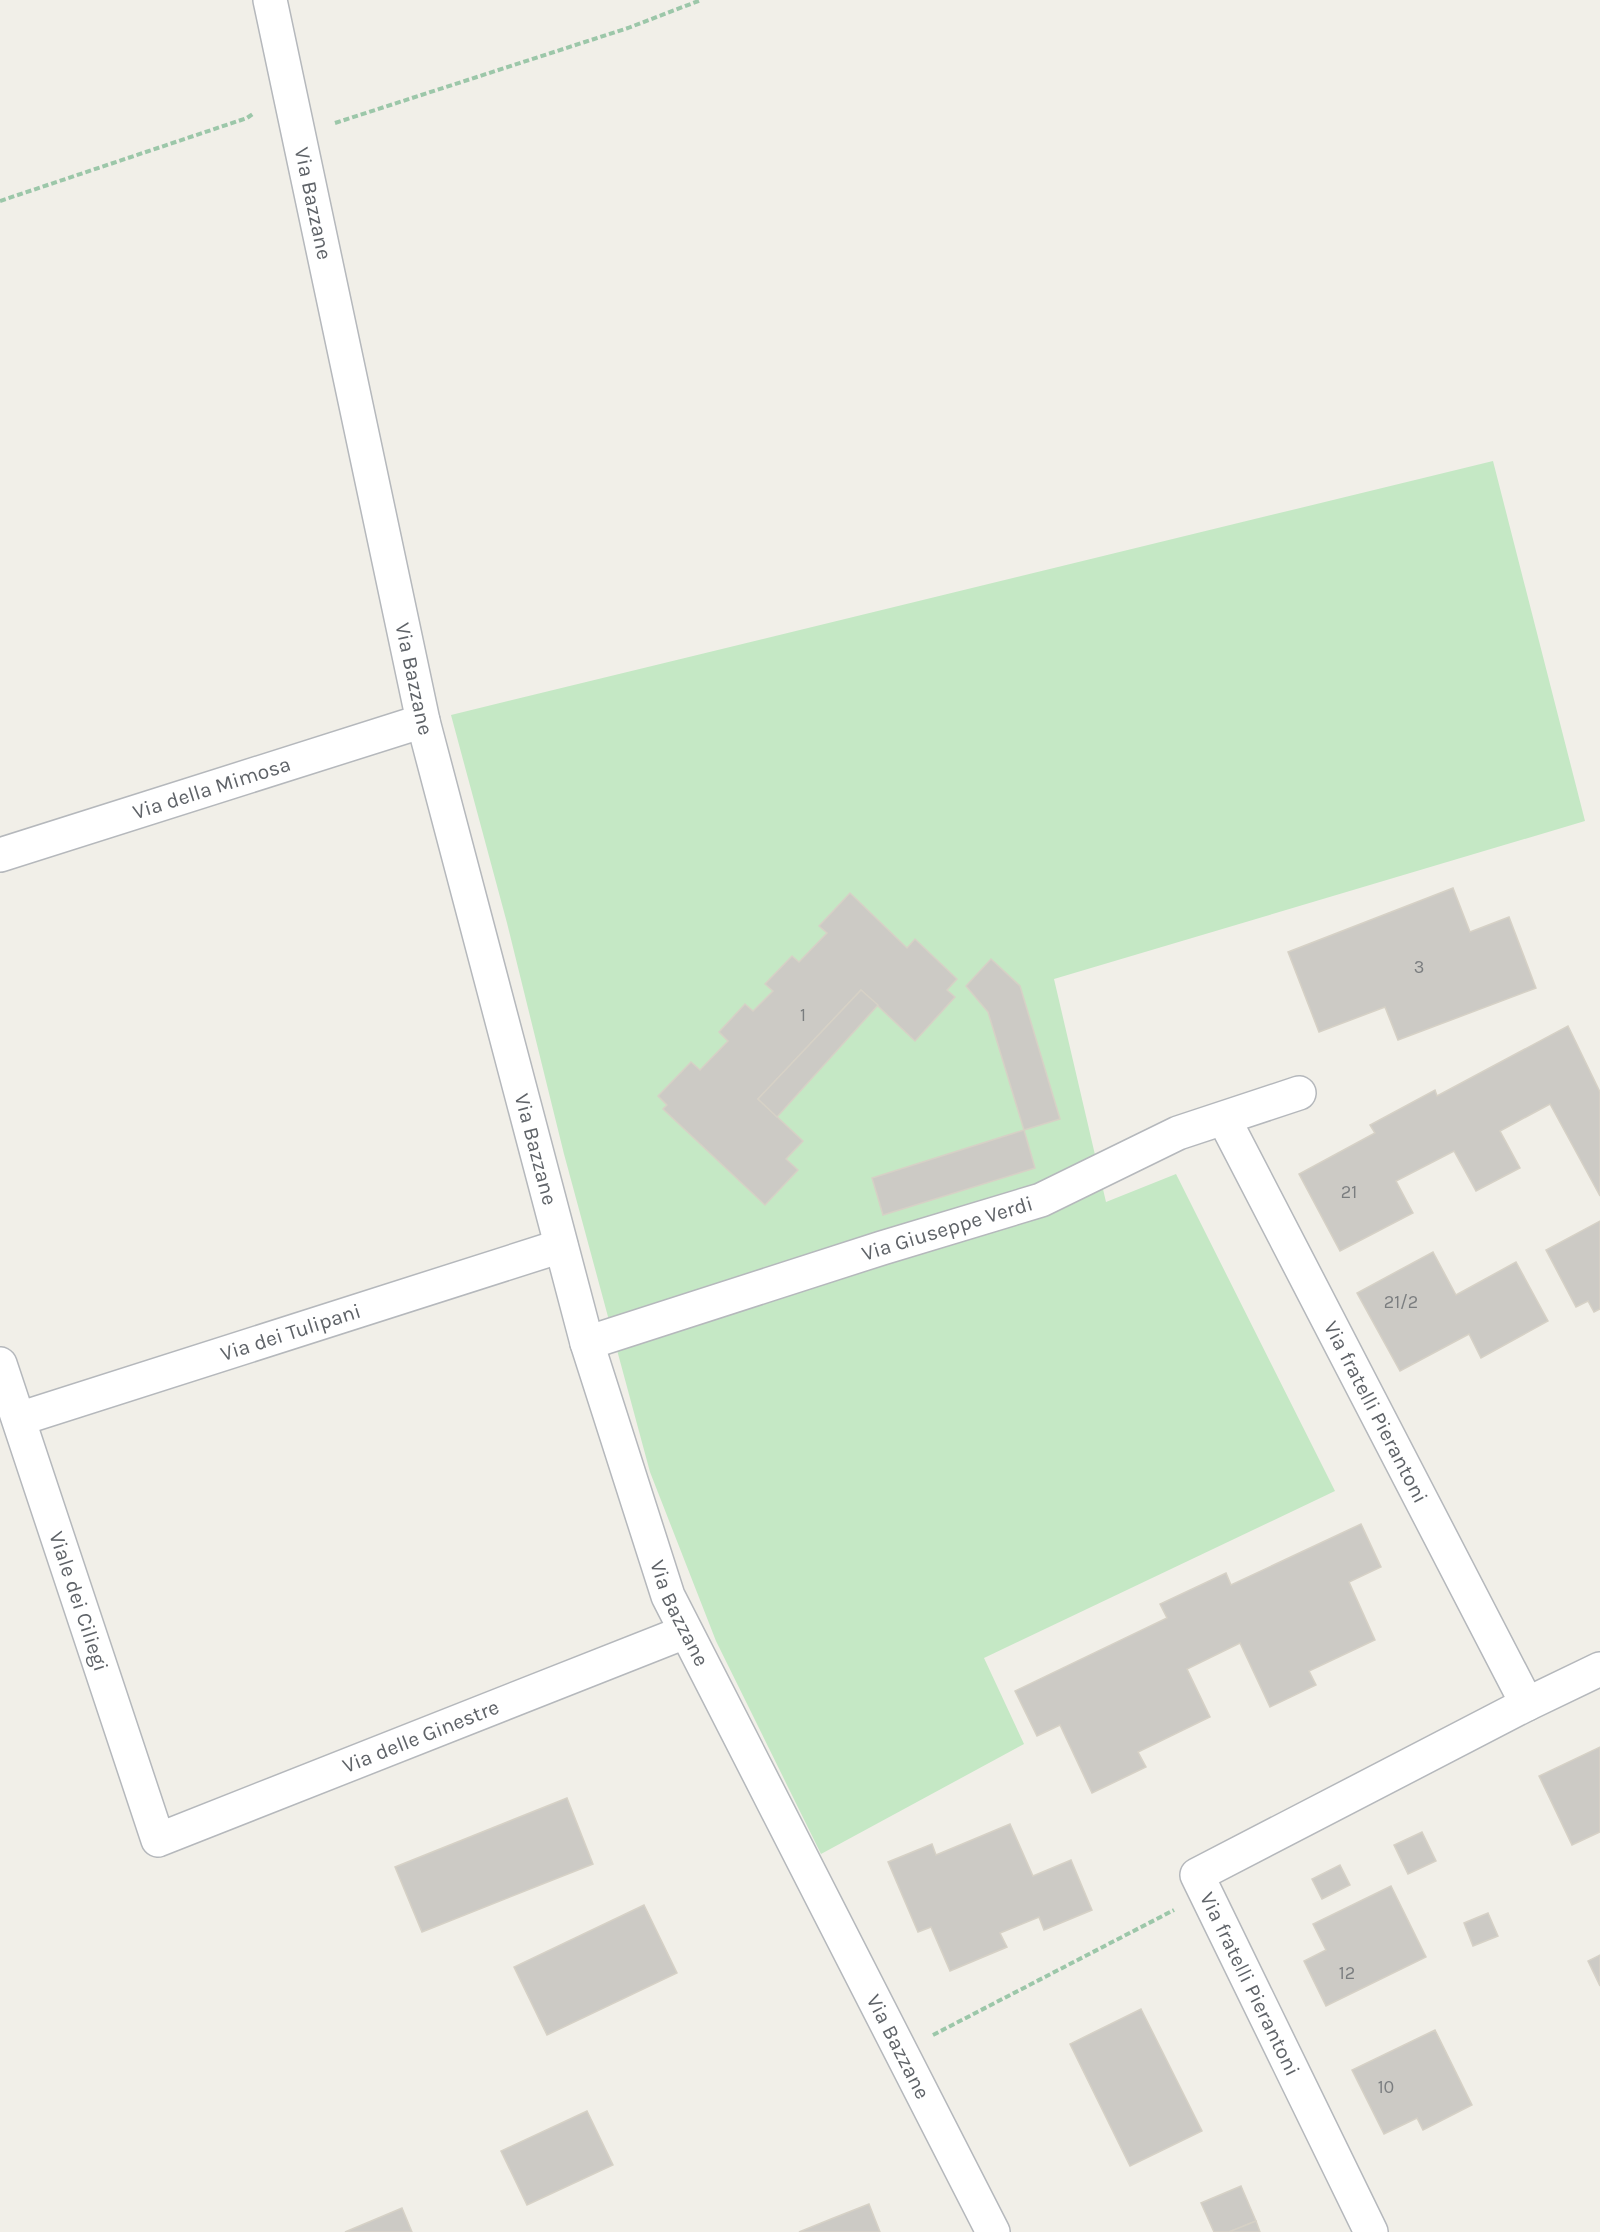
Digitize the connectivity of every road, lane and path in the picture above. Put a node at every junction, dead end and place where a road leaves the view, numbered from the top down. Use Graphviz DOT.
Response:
graph roads {
  1 [pos="270,0"];
  2 [pos="701,0"];
  3 [pos="259,108"];
  4 [pos="297,136"];
  5 [pos="0,201"];
  6 [pos="423,722"];
  7 [pos="0,855"];
  8 [pos="1299,1093"];
  9 [pos="1224,1119"];
  10 [pos="561,1246"];
  11 [pos="587,1343"];
  12 [pos="0,1364"];
  13 [pos="19,1419"];
  14 [pos="686,1632"];
  15 [pos="1600,1669"];
  16 [pos="1527,1704"];
  17 [pos="158,1840"];
  18 [pos="1206,1894"];
  19 [pos="932,2036"];
  20 [pos="993,2232"];
  21 [pos="1371,2232"];
  1 -- 4 [label="street, Via Bazzane"];
  2 -- 4 [label="path"];
  3 -- 5 [label="path"];
  4 -- 6 [label="street, Via Bazzane"];
  6 -- 7 [label="street, Via della Mimosa"];
  6 -- 10 [label="street, Via Bazzane"];
  8 -- 9 [label="street, Via Giuseppe Verdi"];
  9 -- 11 [label="street, Via Giuseppe Verdi"];
  9 -- 16 [label="street, Via fratelli Pierantoni"];
  10 -- 11 [label="street, Via Bazzane"];
  10 -- 13 [label="street, Via dei Tulipani"];
  11 -- 14 [label="street, Via Bazzane"];
  12 -- 13 [label="street, Viale dei Ciliegi"];
  13 -- 17 [label="street, Viale dei Ciliegi"];
  14 -- 17 [label="street, Via delle Ginestre"];
  14 -- 20 [label="street, Via Bazzane"];
  15 -- 16 [label="street, Via fratelli Pierantoni"];
  16 -- 18 [label="street, Via fratelli Pierantoni"];
  18 -- 19 [label="path"];
  18 -- 21 [label="street, Via fratelli Pierantoni"];
}
